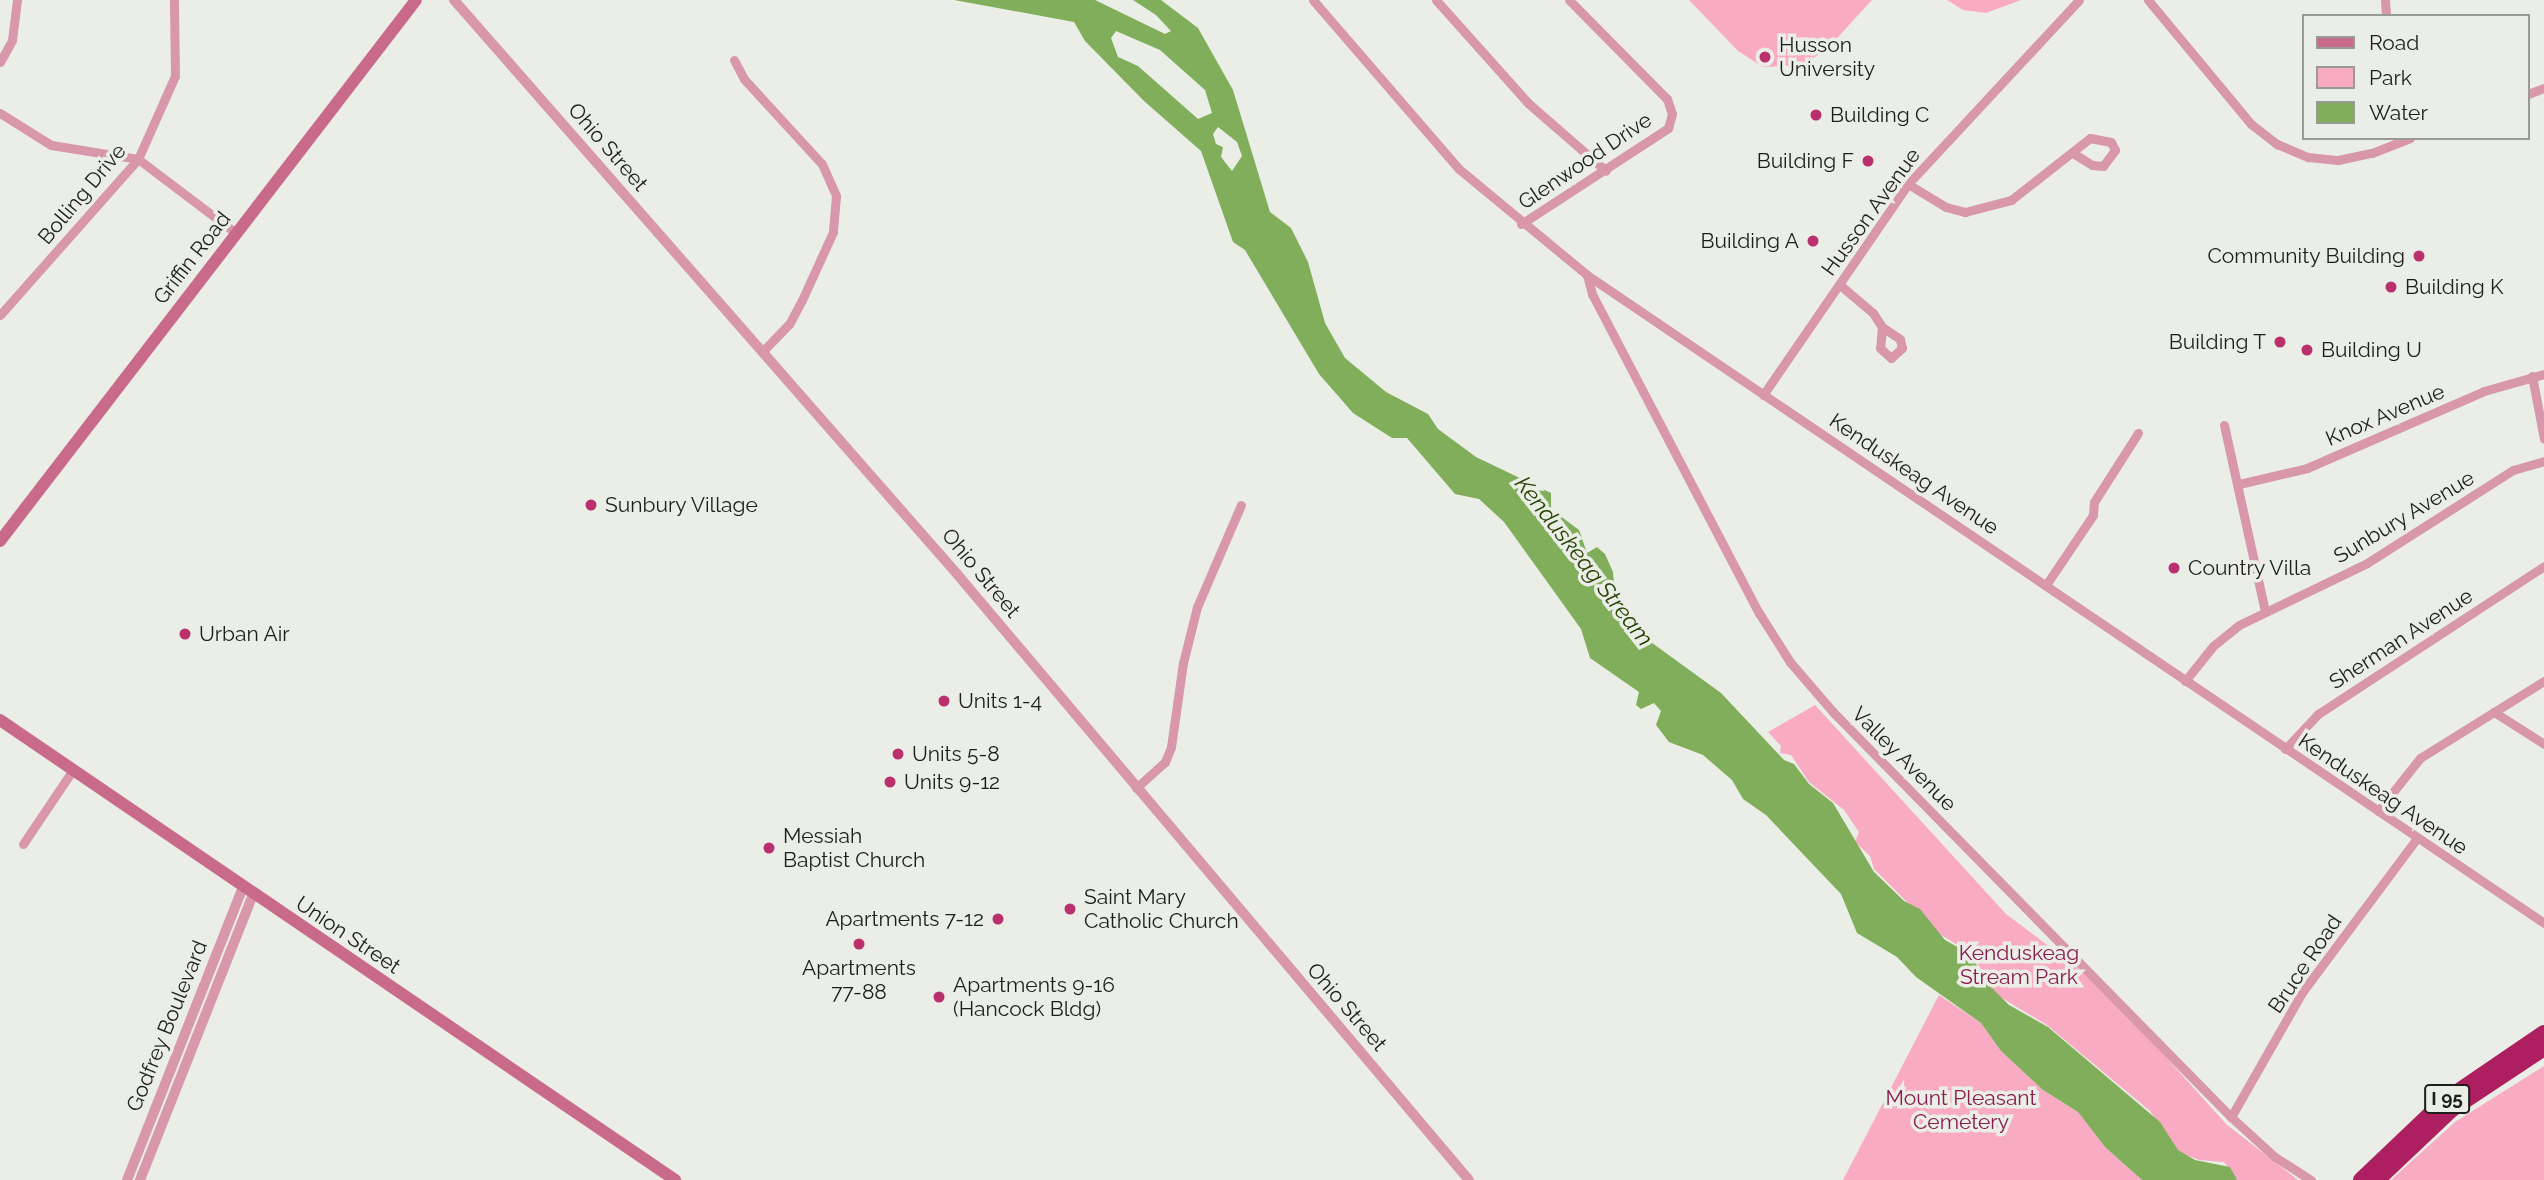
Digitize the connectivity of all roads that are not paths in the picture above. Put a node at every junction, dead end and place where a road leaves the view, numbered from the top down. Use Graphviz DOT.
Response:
graph roads {
  1 [pos="17,0"];
  2 [pos="174,0"];
  3 [pos="416,0"];
  4 [pos="454,0"];
  5 [pos="1312,0"];
  6 [pos="1436,0"];
  7 [pos="1569,0"];
  8 [pos="2079,0"];
  9 [pos="2148,0"];
  10 [pos="734,60"];
  11 [pos="0,62"];
  12 [pos="0,113"];
  13 [pos="2391,142"];
  14 [pos="2073,153"];
  15 [pos="138,159"];
  16 [pos="1605,171"];
  17 [pos="1908,184"];
  18 [pos="1521,224"];
  19 [pos="236,233"];
  20 [pos="1587,275"];
  21 [pos="1840,285"];
  22 [pos="0,314"];
  23 [pos="1882,327"];
  24 [pos="764,350"];
  25 [pos="2544,374"];
  26 [pos="2532,376"];
  27 [pos="1763,395"];
  28 [pos="2224,425"];
  29 [pos="2138,433"];
  30 [pos="2544,439"];
  31 [pos="2544,461"];
  32 [pos="2239,484"];
  33 [pos="1241,505"];
  34 [pos="2,534"];
  35 [pos="2544,566"];
  36 [pos="2046,585"];
  37 [pos="2265,611"];
  38 [pos="2185,681"];
  39 [pos="2544,681"];
  40 [pos="2494,712"];
  41 [pos="0,720"];
  42 [pos="2544,744"];
  43 [pos="2285,749"];
  44 [pos="72,771"];
  45 [pos="1136,788"];
  46 [pos="2378,811"];
  47 [pos="2417,838"];
  48 [pos="23,844"];
  49 [pos="248,890"];
  50 [pos="2544,923"];
  51 [pos="2544,1033"];
  52 [pos="2544,1048"];
  53 [pos="2231,1117"];
  54 [pos="127,1180"];
  55 [pos="140,1180"];
  56 [pos="675,1180"];
  57 [pos="1469,1180"];
  58 [pos="2311,1180"];
  59 [pos="2361,1180"];
  60 [pos="2376,1180"];
  1 -- 11 [label="street"];
  2 -- 15 [label="street, Bolling Drive"];
  3 -- 19 [label="main road, Griffin Road"];
  4 -- 24 [label="street, Ohio Street"];
  5 -- 18 [label="street, Kenduskeag Avenue"];
  6 -- 16 [label="street"];
  7 -- 16 [label="street, Glenwood Drive"];
  8 -- 17 [label="street, Husson Avenue"];
  9 -- 13 [label="street"];
  10 -- 24 [label="street"];
  12 -- 15 [label="street"];
  14 -- 17 [label="street"];
  15 -- 19 [label="street"];
  15 -- 22 [label="street, Bolling Drive"];
  16 -- 18 [label="street, Glenwood Drive"];
  17 -- 21 [label="street, Husson Avenue"];
  18 -- 20 [label="street, Kenduskeag Avenue"];
  19 -- 34 [label="main road, Griffin Road"];
  20 -- 27 [label="street, Kenduskeag Avenue"];
  20 -- 53 [label="street, Valley Avenue"];
  21 -- 23 [label="street"];
  21 -- 27 [label="street, Husson Avenue"];
  24 -- 45 [label="street, Ohio Street"];
  25 -- 26 [label="street, Knox Avenue"];
  26 -- 30 [label="street"];
  26 -- 32 [label="street, Knox Avenue"];
  27 -- 36 [label="street, Kenduskeag Avenue"];
  28 -- 32 [label="street"];
  29 -- 36 [label="street"];
  31 -- 37 [label="street, Sunbury Avenue"];
  32 -- 37 [label="street"];
  33 -- 45 [label="street"];
  35 -- 43 [label="street, Sherman Avenue"];
  36 -- 38 [label="street, Kenduskeag Avenue"];
  37 -- 38 [label="street, Sunbury Avenue"];
  38 -- 43 [label="street, Kenduskeag Avenue"];
  39 -- 40 [label="street"];
  40 -- 42 [label="street"];
  40 -- 46 [label="street"];
  41 -- 44 [label="main road, Union Street"];
  43 -- 46 [label="street, Kenduskeag Avenue"];
  44 -- 48 [label="street"];
  44 -- 49 [label="main road, Union Street"];
  45 -- 57 [label="street, Ohio Street"];
  46 -- 47 [label="street, Kenduskeag Avenue"];
  47 -- 50 [label="street, Kenduskeag Avenue"];
  47 -- 53 [label="street, Bruce Road"];
  49 -- 54 [label="street, Godfrey Boulevard"];
  49 -- 55 [label="street, Godfrey Boulevard"];
  49 -- 56 [label="main road, Union Street"];
  51 -- 59 [label="highway, I 95"];
  52 -- 60 [label="highway, I 95"];
  53 -- 58 [label="street, Valley Avenue"];
}
